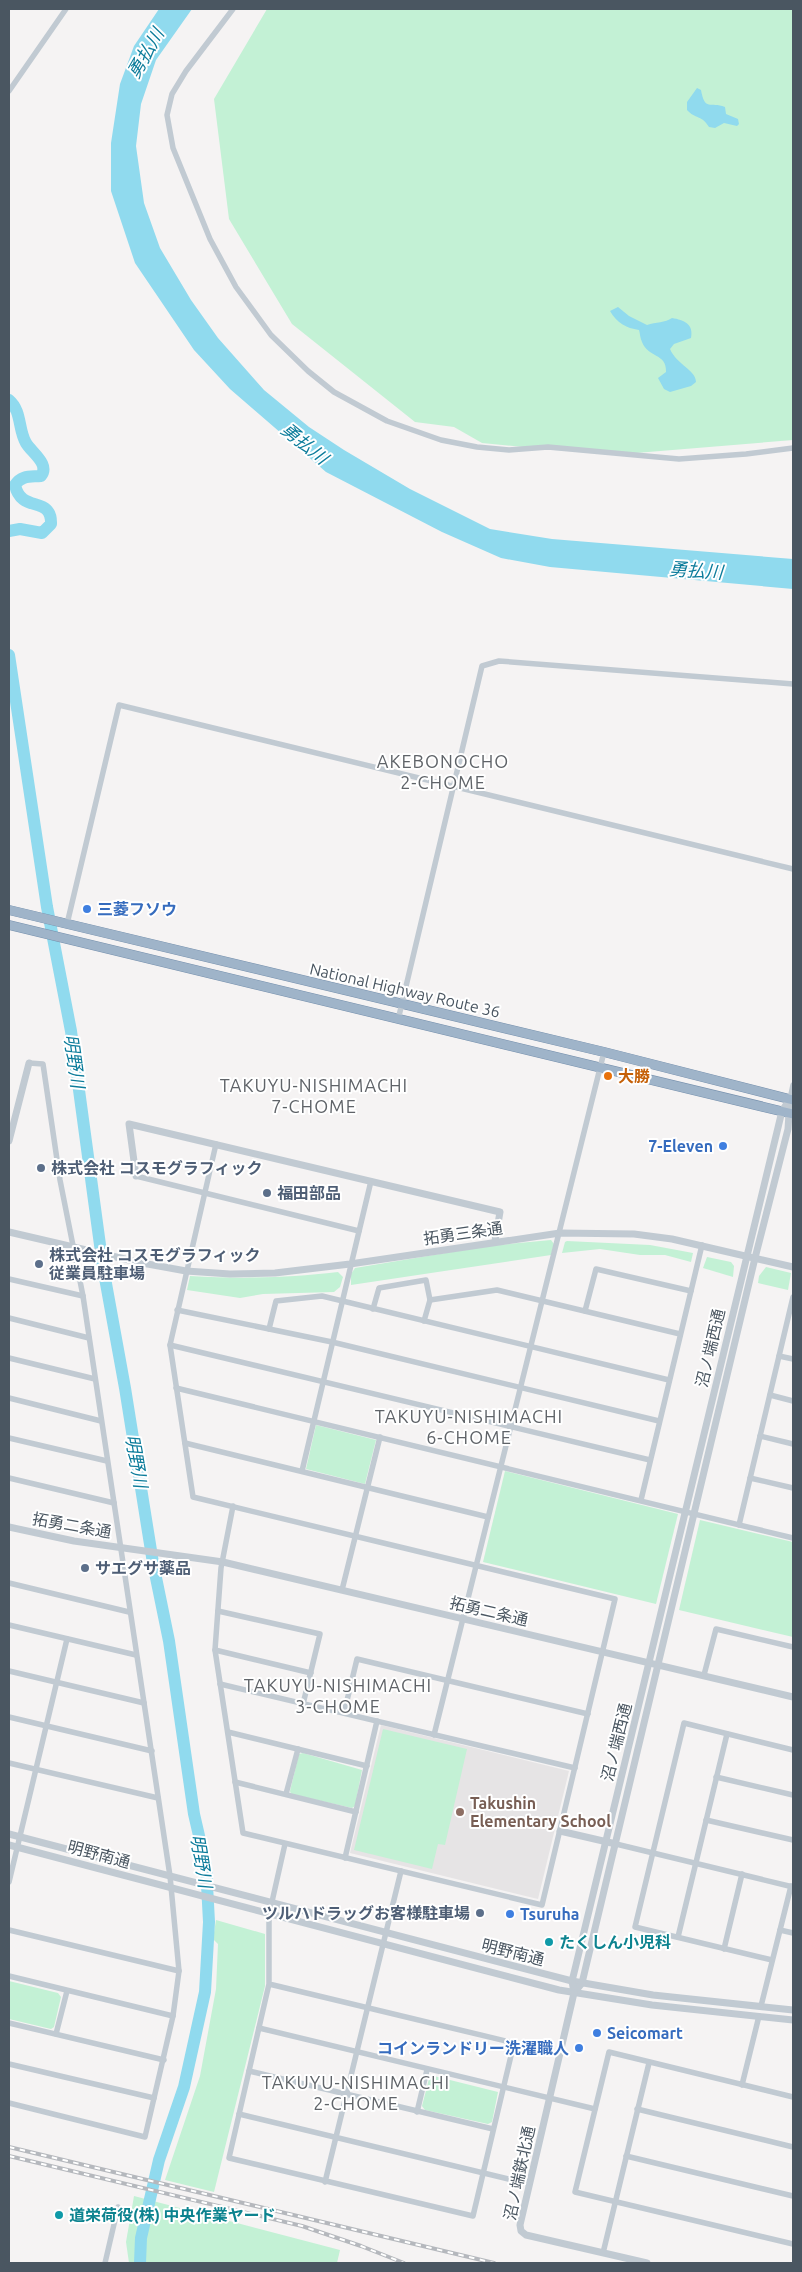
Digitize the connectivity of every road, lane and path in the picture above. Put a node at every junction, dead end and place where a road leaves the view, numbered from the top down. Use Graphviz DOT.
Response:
graph roads {
  1 [pos="66,9"];
  2 [pos="232,9"];
  3 [pos="9,91"];
  4 [pos="793,448"];
  5 [pos="793,684"];
  6 [pos="452,785"];
  7 [pos="793,869"];
  8 [pos="9,910"];
  9 [pos="66,924"];
  10 [pos="9,925"];
  11 [pos="402,1005"];
  12 [pos="398,1020"];
  13 [pos="604,1052"];
  14 [pos="28,1063"];
  15 [pos="601,1066"];
  16 [pos="793,1085"];
  17 [pos="792,1100"];
  18 [pos="788,1112"];
  19 [pos="9,1142"];
  20 [pos="216,1144"];
  21 [pos="136,1176"];
  22 [pos="371,1181"];
  23 [pos="204,1193"];
  24 [pos="359,1231"];
  25 [pos="9,1232"];
  26 [pos="560,1233"];
  27 [pos="495,1241"];
  28 [pos="702,1246"];
  29 [pos="72,1247"];
  30 [pos="747,1256"];
  31 [pos="755,1258"];
  32 [pos="350,1264"];
  33 [pos="793,1267"];
  34 [pos="186,1271"];
  35 [pos="9,1279"];
  36 [pos="691,1292"];
  37 [pos="83,1296"];
  38 [pos="793,1297"];
  39 [pos="430,1300"];
  40 [pos="341,1301"];
  41 [pos="542,1301"];
  42 [pos="373,1309"];
  43 [pos="177,1310"];
  44 [pos="585,1311"];
  45 [pos="791,1314"];
  46 [pos="9,1318"];
  47 [pos="424,1321"];
  48 [pos="269,1329"];
  49 [pos="680,1334"];
  50 [pos="89,1338"];
  51 [pos="332,1342"];
  52 [pos="170,1345"];
  53 [pos="530,1347"];
  54 [pos="780,1356"];
  55 [pos="9,1358"];
  56 [pos="793,1359"];
  57 [pos="95,1379"];
  58 [pos="669,1380"];
  59 [pos="322,1382"];
  60 [pos="521,1387"];
  61 [pos="176,1388"];
  62 [pos="770,1395"];
  63 [pos="9,1398"];
  64 [pos="793,1401"];
  65 [pos="659,1420"];
  66 [pos="101,1421"];
  67 [pos="314,1421"];
  68 [pos="510,1427"];
  69 [pos="760,1436"];
  70 [pos="380,1437"];
  71 [pos="9,1438"];
  72 [pos="185,1443"];
  73 [pos="793,1444"];
  74 [pos="650,1460"];
  75 [pos="107,1462"];
  76 [pos="501,1468"];
  77 [pos="302,1471"];
  78 [pos="9,1478"];
  79 [pos="750,1478"];
  80 [pos="368,1487"];
  81 [pos="793,1488"];
  82 [pos="641,1500"];
  83 [pos="114,1503"];
  84 [pos="234,1506"];
  85 [pos="686,1511"];
  86 [pos="694,1513"];
  87 [pos="488,1517"];
  88 [pos="739,1525"];
  89 [pos="9,1528"];
  90 [pos="356,1536"];
  91 [pos="793,1538"];
  92 [pos="120,1547"];
  93 [pos="222,1562"];
  94 [pos="475,1566"];
  95 [pos="9,1583"];
  96 [pos="342,1590"];
  97 [pos="218,1611"];
  98 [pos="130,1612"];
  99 [pos="462,1619"];
  100 [pos="9,1625"];
  101 [pos="67,1639"];
  102 [pos="793,1646"];
  103 [pos="215,1650"];
  104 [pos="603,1652"];
  105 [pos="136,1656"];
  106 [pos="649,1662"];
  107 [pos="658,1664"];
  108 [pos="9,1671"];
  109 [pos="311,1672"];
  110 [pos="704,1675"];
  111 [pos="447,1681"];
  112 [pos="57,1683"];
  113 [pos="220,1684"];
  114 [pos="793,1697"];
  115 [pos="144,1703"];
  116 [pos="303,1704"];
  117 [pos="344,1713"];
  118 [pos="588,1714"];
  119 [pos="9,1717"];
  120 [pos="377,1721"];
  121 [pos="46,1726"];
  122 [pos="228,1732"];
  123 [pos="727,1734"];
  124 [pos="434,1735"];
  125 [pos="298,1749"];
  126 [pos="152,1750"];
  127 [pos="793,1750"];
  128 [pos="9,1763"];
  129 [pos="367,1766"];
  130 [pos="575,1768"];
  131 [pos="36,1770"];
  132 [pos="716,1777"];
  133 [pos="235,1782"];
  134 [pos="286,1794"];
  135 [pos="793,1795"];
  136 [pos="158,1798"];
  137 [pos="356,1812"];
  138 [pos="706,1820"];
  139 [pos="560,1831"];
  140 [pos="9,1834"];
  141 [pos="20,1837"];
  142 [pos="793,1840"];
  143 [pos="606,1842"];
  144 [pos="286,1844"];
  145 [pos="616,1844"];
  146 [pos="9,1845"];
  147 [pos="18,1847"];
  148 [pos="653,1853"];
  149 [pos="345,1858"];
  150 [pos="695,1863"];
  151 [pos="401,1871"];
  152 [pos="742,1874"];
  153 [pos="170,1876"];
  154 [pos="9,1882"];
  155 [pos="792,1886"];
  156 [pos="171,1888"];
  157 [pos="272,1904"];
  158 [pos="270,1915"];
  159 [pos="9,1930"];
  160 [pos="780,1930"];
  161 [pos="385,1933"];
  162 [pos="793,1933"];
  163 [pos="678,1937"];
  164 [pos="382,1944"];
  165 [pos="724,1949"];
  166 [pos="772,1960"];
  167 [pos="179,1971"];
  168 [pos="9,1976"];
  169 [pos="572,1981"];
  170 [pos="582,1983"];
  171 [pos="269,1984"];
  172 [pos="67,1991"];
  173 [pos="574,1993"];
  174 [pos="761,2006"];
  175 [pos="367,2009"];
  176 [pos="793,2010"];
  177 [pos="173,2016"];
  178 [pos="759,2016"];
  179 [pos="793,2020"];
  180 [pos="9,2023"];
  181 [pos="259,2028"];
  182 [pos="56,2034"];
  183 [pos="357,2052"];
  184 [pos="164,2060"];
  185 [pos="649,2062"];
  186 [pos="9,2064"];
  187 [pos="427,2070"];
  188 [pos="249,2071"];
  189 [pos="742,2085"];
  190 [pos="503,2088"];
  191 [pos="347,2095"];
  192 [pos="793,2097"];
  193 [pos="154,2098"];
  194 [pos="550,2098"];
  195 [pos="9,2104"];
  196 [pos="595,2109"];
  197 [pos="637,2109"];
  198 [pos="417,2112"];
  199 [pos="239,2114"];
  200 [pos="493,2129"];
  201 [pos="336,2138"];
  202 [pos="793,2147"];
  203 [pos="626,2156"];
  204 [pos="482,2173"];
  205 [pos="325,2182"];
  206 [pos="529,2184"];
  207 [pos="793,2196"];
  208 [pos="616,2202"];
  209 [pos="118,2207"];
  210 [pos="793,2244"];
  211 [pos="603,2253"];
  212 [pos="105,2263"];
  213 [pos="647,2263"];
  1 -- 3 [label="street"];
  2 -- 4 [label="street"];
  5 -- 6 [label="street"];
  6 -- 7 [label="street"];
  6 -- 9 [label="street"];
  6 -- 11 [label="street"];
  8 -- 9 [label="highway, National Highway Route 36"];
  9 -- 11 [label="highway, National Highway Route 36"];
  10 -- 12 [label="highway, National Highway Route 36"];
  11 -- 12 [label="street"];
  11 -- 13 [label="highway, National Highway Route 36"];
  12 -- 15 [label="highway, National Highway Route 36"];
  13 -- 15 [label="street"];
  13 -- 17 [label="highway, National Highway Route 36"];
  14 -- 19 [label="street"];
  14 -- 29 [label="street"];
  15 -- 18 [label="highway, National Highway Route 36"];
  15 -- 26 [label="street"];
  16 -- 17 [label="street, 沼ノ端西通"];
  17 -- 18 [label="street, 沼ノ端西通"];
  18 -- 30 [label="street, 沼ノ端西通"];
  18 -- 31 [label="street, 沼ノ端西通"];
  20 -- 21 [label="street"];
  20 -- 22 [label="street"];
  20 -- 23 [label="street"];
  21 -- 23 [label="street"];
  22 -- 24 [label="street"];
  22 -- 27 [label="street"];
  23 -- 24 [label="street"];
  23 -- 34 [label="street"];
  24 -- 32 [label="street"];
  25 -- 29 [label="street"];
  26 -- 27 [label="street, 拓勇三条通"];
  26 -- 28 [label="street, 拓勇三条通"];
  26 -- 41 [label="street"];
  27 -- 32 [label="street, 拓勇三条通"];
  28 -- 30 [label="street, 拓勇三条通"];
  28 -- 36 [label="street"];
  29 -- 34 [label="street, 拓勇三条通"];
  29 -- 37 [label="street"];
  30 -- 31 [label="street, 拓勇三条通"];
  30 -- 85 [label="street, 沼ノ端西通"];
  31 -- 33 [label="street, 拓勇三条通"];
  31 -- 86 [label="street, 沼ノ端西通"];
  32 -- 34 [label="street, 拓勇三条通"];
  32 -- 40 [label="street"];
  34 -- 43 [label="street"];
  35 -- 37 [label="street"];
  36 -- 44 [label="street"];
  36 -- 49 [label="street"];
  37 -- 50 [label="street"];
  38 -- 45 [label="street"];
  39 -- 41 [label="street"];
  39 -- 42 [label="street"];
  39 -- 47 [label="street"];
  40 -- 42 [label="street"];
  40 -- 48 [label="street"];
  40 -- 51 [label="street"];
  41 -- 44 [label="street"];
  41 -- 53 [label="street"];
  42 -- 47 [label="street"];
  43 -- 48 [label="street"];
  43 -- 52 [label="street"];
  44 -- 49 [label="street"];
  45 -- 54 [label="street"];
  46 -- 50 [label="street"];
  47 -- 53 [label="street"];
  48 -- 51 [label="street"];
  49 -- 58 [label="street"];
  50 -- 57 [label="street"];
  51 -- 59 [label="street"];
  51 -- 60 [label="street"];
  52 -- 59 [label="street"];
  52 -- 61 [label="street"];
  53 -- 58 [label="street"];
  53 -- 60 [label="street"];
  54 -- 56 [label="street"];
  54 -- 62 [label="street"];
  55 -- 57 [label="street"];
  57 -- 66 [label="street"];
  58 -- 65 [label="street"];
  59 -- 67 [label="street"];
  59 -- 68 [label="street"];
  60 -- 65 [label="street"];
  60 -- 68 [label="street"];
  61 -- 67 [label="street"];
  61 -- 72 [label="street"];
  62 -- 64 [label="street"];
  62 -- 69 [label="street"];
  63 -- 66 [label="street"];
  65 -- 74 [label="street"];
  66 -- 75 [label="street"];
  67 -- 70 [label="street"];
  67 -- 77 [label="street"];
  68 -- 74 [label="street"];
  68 -- 76 [label="street"];
  69 -- 73 [label="street"];
  69 -- 79 [label="street"];
  70 -- 76 [label="street"];
  70 -- 80 [label="street"];
  71 -- 75 [label="street"];
  72 -- 77 [label="street"];
  72 -- 84 [label="street"];
  74 -- 82 [label="street"];
  75 -- 83 [label="street"];
  76 -- 82 [label="street"];
  76 -- 87 [label="street"];
  77 -- 80 [label="street"];
  78 -- 83 [label="street"];
  79 -- 81 [label="street"];
  79 -- 88 [label="street"];
  80 -- 87 [label="street"];
  80 -- 90 [label="street"];
  82 -- 85 [label="street"];
  83 -- 92 [label="street"];
  84 -- 90 [label="street"];
  84 -- 93 [label="street"];
  85 -- 86 [label="street"];
  85 -- 106 [label="street, 沼ノ端西通"];
  86 -- 88 [label="street"];
  86 -- 107 [label="street, 沼ノ端西通"];
  87 -- 94 [label="street"];
  88 -- 91 [label="street"];
  89 -- 92 [label="street, 拓勇二条通"];
  90 -- 94 [label="street"];
  90 -- 96 [label="street"];
  92 -- 93 [label="street, 拓勇二条通"];
  92 -- 98 [label="street"];
  93 -- 96 [label="street, 拓勇二条通"];
  93 -- 97 [label="street"];
  94 -- 99 [label="street"];
  94 -- 104 [label="street"];
  95 -- 98 [label="street"];
  96 -- 99 [label="street, 拓勇二条通"];
  97 -- 103 [label="street"];
  97 -- 109 [label="street"];
  98 -- 105 [label="street"];
  99 -- 104 [label="street, 拓勇二条通"];
  99 -- 111 [label="street"];
  100 -- 101 [label="street"];
  101 -- 105 [label="street"];
  101 -- 112 [label="street"];
  102 -- 110 [label="street"];
  103 -- 109 [label="street"];
  103 -- 113 [label="street"];
  104 -- 106 [label="street, 拓勇二条通"];
  104 -- 118 [label="street"];
  105 -- 115 [label="street"];
  106 -- 107 [label="street, 拓勇二条通"];
  106 -- 143 [label="street, 沼ノ端西通"];
  107 -- 110 [label="street, 拓勇二条通"];
  107 -- 145 [label="street, 沼ノ端西通"];
  108 -- 112 [label="street"];
  109 -- 116 [label="street"];
  110 -- 114 [label="street, 拓勇二条通"];
  111 -- 117 [label="street"];
  111 -- 118 [label="street"];
  111 -- 124 [label="street"];
  112 -- 115 [label="street"];
  112 -- 121 [label="street"];
  113 -- 116 [label="street"];
  113 -- 122 [label="street"];
  115 -- 126 [label="street"];
  116 -- 117 [label="street"];
  117 -- 120 [label="street"];
  118 -- 130 [label="street"];
  119 -- 121 [label="street"];
  120 -- 124 [label="street"];
  120 -- 129 [label="street"];
  121 -- 126 [label="street"];
  121 -- 131 [label="street"];
  122 -- 125 [label="street"];
  122 -- 133 [label="street"];
  123 -- 127 [label="street"];
  123 -- 132 [label="street"];
  123 -- 148 [label="street"];
  124 -- 130 [label="street"];
  125 -- 129 [label="street"];
  125 -- 134 [label="street"];
  126 -- 136 [label="street"];
  128 -- 131 [label="street"];
  129 -- 137 [label="street"];
  130 -- 139 [label="street"];
  131 -- 136 [label="street"];
  131 -- 141 [label="street"];
  132 -- 135 [label="street"];
  132 -- 138 [label="street"];
  133 -- 134 [label="street"];
  133 -- 144 [label="street"];
  134 -- 137 [label="street"];
  136 -- 153 [label="street"];
  137 -- 149 [label="street"];
  138 -- 142 [label="street"];
  138 -- 150 [label="street"];
  139 -- 143 [label="street"];
  139 -- 151 [label="street"];
  140 -- 141 [label="street, 明野南通"];
  141 -- 147 [label="street"];
  141 -- 153 [label="street, 明野南通"];
  143 -- 145 [label="street"];
  143 -- 169 [label="street, 沼ノ端西通"];
  144 -- 149 [label="street"];
  144 -- 157 [label="street"];
  145 -- 148 [label="street"];
  145 -- 170 [label="street, 沼ノ端西通"];
  146 -- 147 [label="street, 明野南通"];
  147 -- 154 [label="street"];
  147 -- 156 [label="street, 明野南通"];
  148 -- 150 [label="street"];
  148 -- 163 [label="street"];
  149 -- 151 [label="street"];
  150 -- 152 [label="street"];
  150 -- 163 [label="street"];
  151 -- 161 [label="street"];
  152 -- 155 [label="street"];
  152 -- 165 [label="street"];
  153 -- 156 [label="street"];
  153 -- 157 [label="street, 明野南通"];
  155 -- 160 [label="street"];
  156 -- 158 [label="street, 明野南通"];
  156 -- 167 [label="street"];
  157 -- 158 [label="street"];
  157 -- 161 [label="street, 明野南通"];
  158 -- 164 [label="street, 明野南通"];
  158 -- 171 [label="street"];
  159 -- 167 [label="street"];
  160 -- 162 [label="street"];
  160 -- 166 [label="street"];
  161 -- 164 [label="street"];
  161 -- 169 [label="street, 明野南通"];
  163 -- 165 [label="street"];
  164 -- 173 [label="street, 明野南通"];
  164 -- 175 [label="street"];
  165 -- 166 [label="street"];
  166 -- 174 [label="street"];
  167 -- 177 [label="street"];
  168 -- 172 [label="street"];
  169 -- 170 [label="street, 明野南通"];
  169 -- 173 [label="street, 沼ノ端西通"];
  170 -- 173 [label="street, 沼ノ端西通"];
  170 -- 174 [label="street, 明野南通"];
  171 -- 175 [label="street"];
  171 -- 181 [label="street"];
  172 -- 177 [label="street"];
  172 -- 182 [label="street"];
  173 -- 178 [label="street, 明野南通"];
  173 -- 194 [label="street, 沼ノ端鉄北通"];
  174 -- 176 [label="street, 明野南通"];
  174 -- 178 [label="street"];
  175 -- 183 [label="street"];
  175 -- 190 [label="street"];
  177 -- 184 [label="street"];
  178 -- 179 [label="street, 明野南通"];
  178 -- 189 [label="street"];
  180 -- 182 [label="street"];
  181 -- 183 [label="street"];
  181 -- 188 [label="street"];
  182 -- 184 [label="street"];
  183 -- 187 [label="street"];
  183 -- 191 [label="street"];
  184 -- 193 [label="street"];
  185 -- 189 [label="street"];
  185 -- 196 [label="street"];
  185 -- 197 [label="street"];
  186 -- 193 [label="street"];
  187 -- 190 [label="street"];
  187 -- 198 [label="street"];
  188 -- 191 [label="street"];
  188 -- 199 [label="street"];
  189 -- 192 [label="street"];
  190 -- 194 [label="street"];
  190 -- 200 [label="street"];
  191 -- 198 [label="street"];
  191 -- 201 [label="street"];
  193 -- 195 [label="street"];
  194 -- 196 [label="street"];
  194 -- 206 [label="street, 沼ノ端鉄北通"];
  196 -- 208 [label="street"];
  197 -- 202 [label="street"];
  197 -- 203 [label="street"];
  198 -- 200 [label="street"];
  199 -- 201 [label="street"];
  199 -- 205 [label="street"];
  200 -- 204 [label="street"];
  201 -- 204 [label="street"];
  201 -- 205 [label="street"];
  203 -- 207 [label="street"];
  203 -- 208 [label="street"];
  204 -- 205 [label="street"];
  204 -- 206 [label="street"];
  206 -- 211 [label="street, 沼ノ端鉄北通"];
  208 -- 210 [label="street"];
  208 -- 211 [label="street"];
  209 -- 212 [label="street"];
  211 -- 213 [label="street, 沼ノ端鉄北通"];
}
